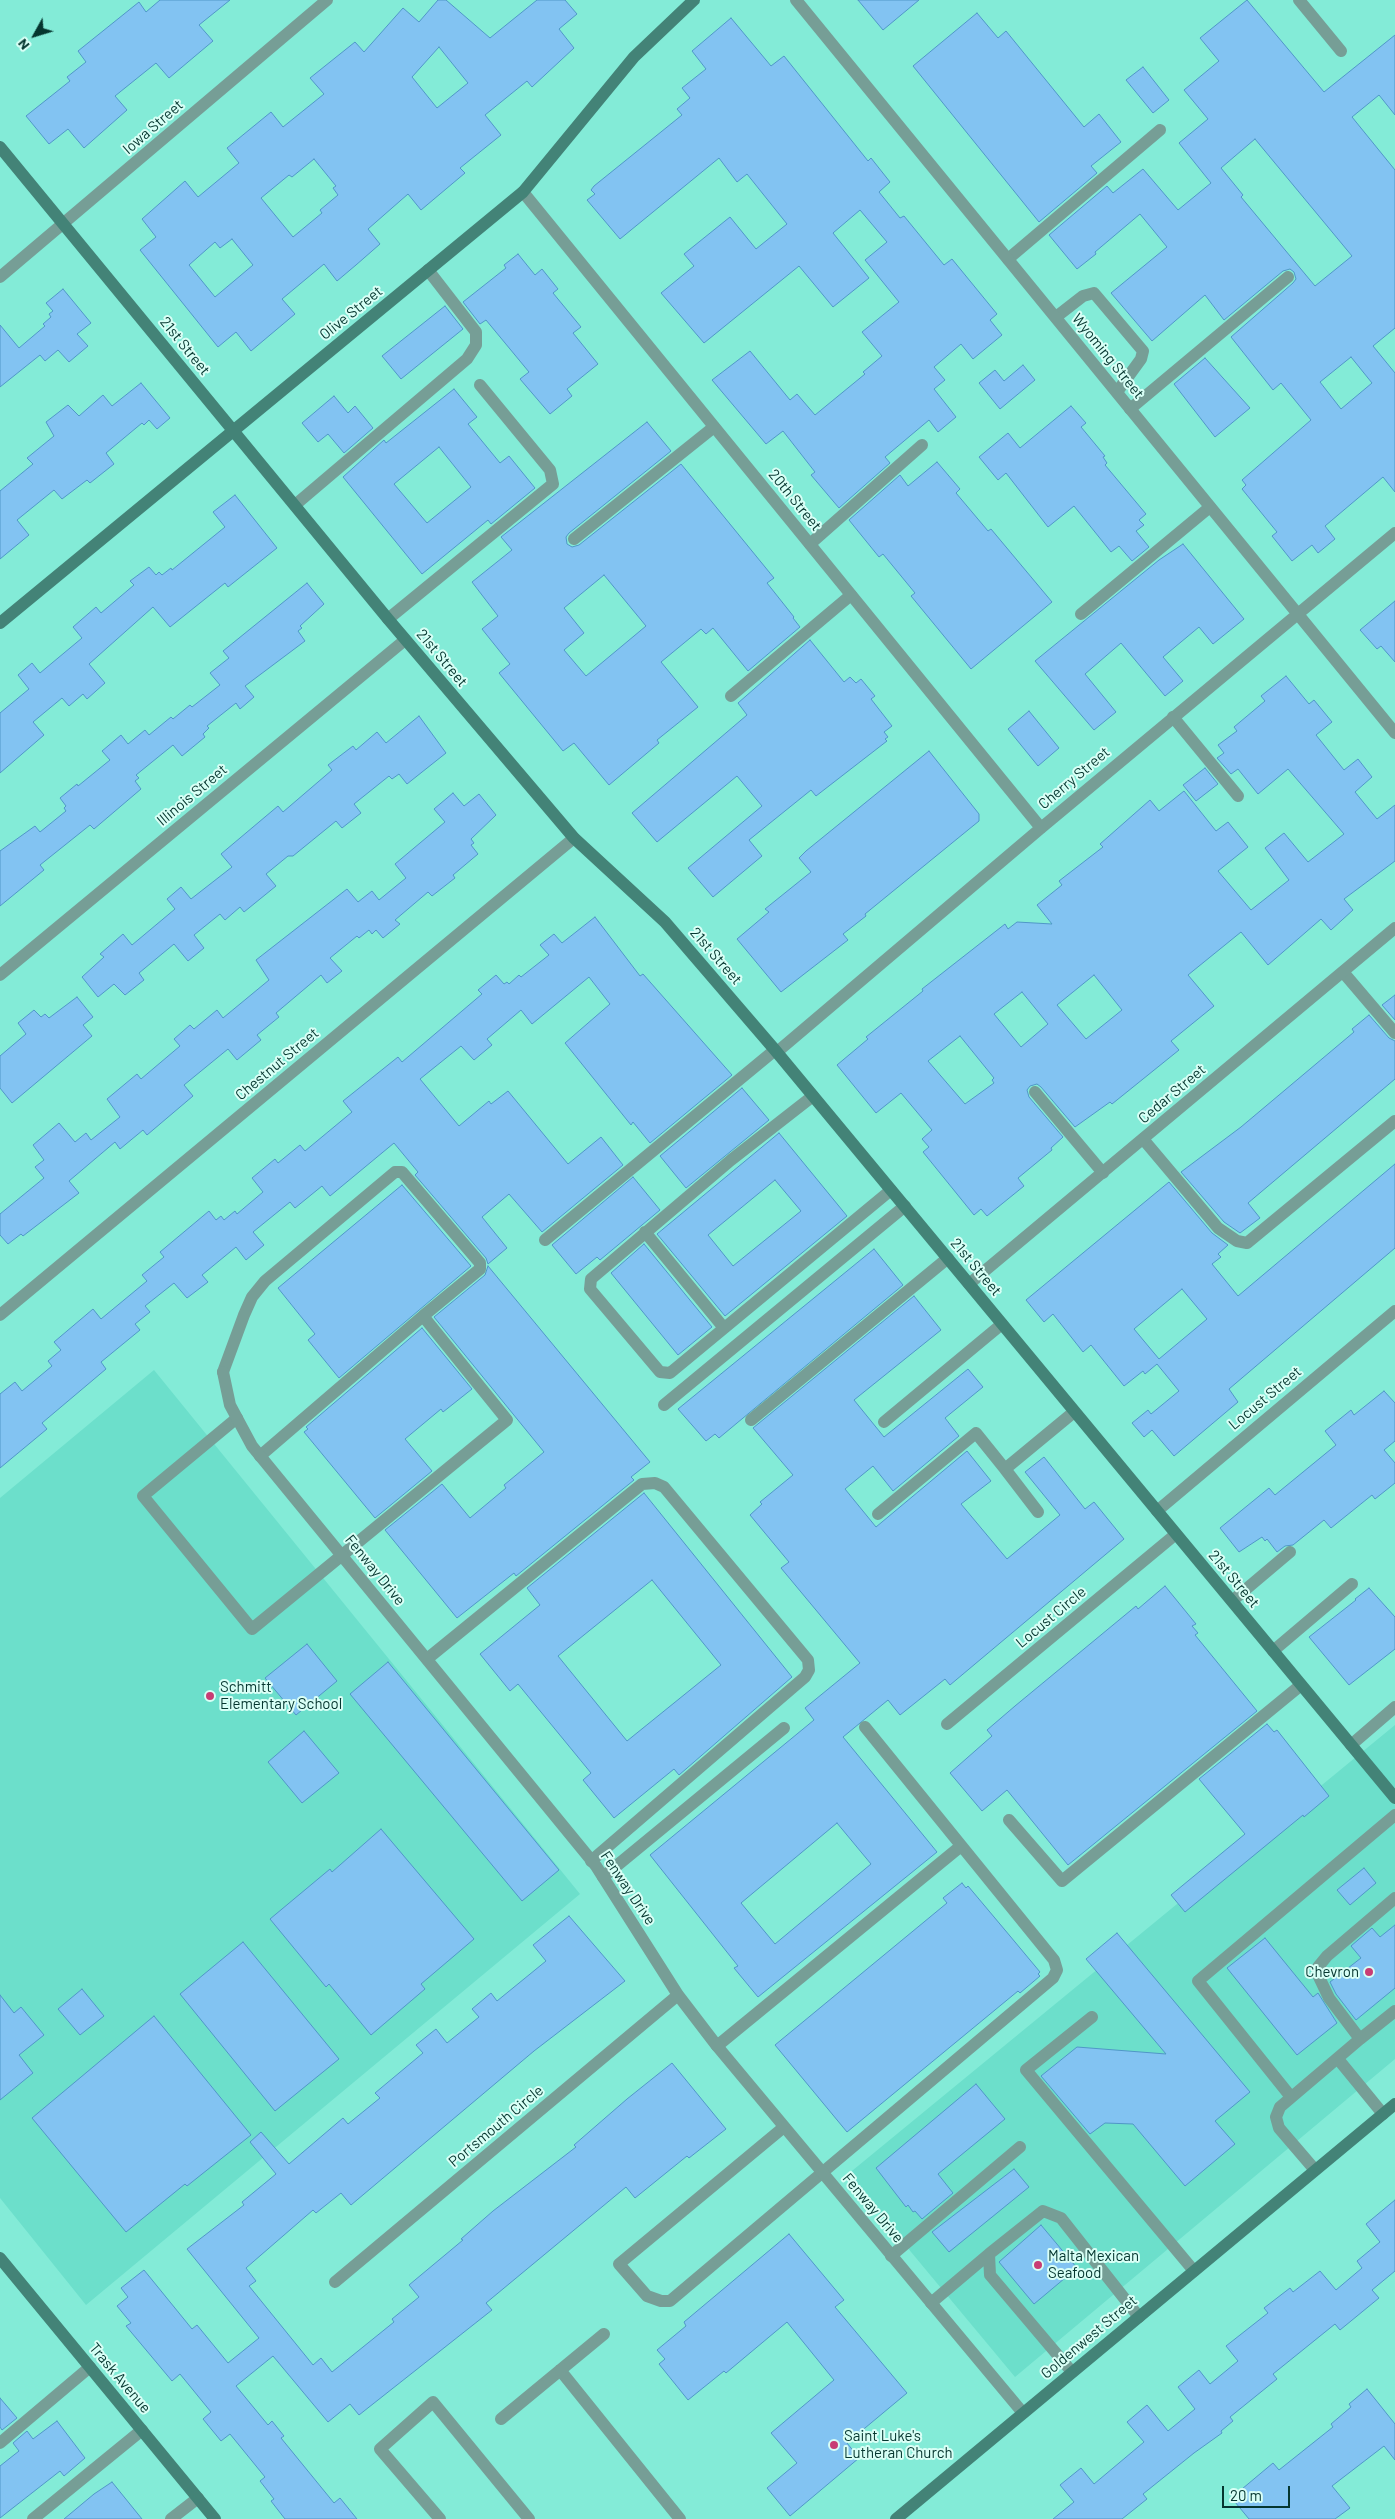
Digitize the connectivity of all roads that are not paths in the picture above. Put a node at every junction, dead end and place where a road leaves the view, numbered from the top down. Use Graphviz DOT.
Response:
graph roads {
  1 [pos="327,0"];
  2 [pos="694,0"];
  3 [pos="796,0"];
  4 [pos="1299,0"];
  5 [pos="1341,52"];
  6 [pos="1160,130"];
  7 [pos="0,147"];
  8 [pos="523,192"];
  9 [pos="64,225"];
  10 [pos="1008,259"];
  11 [pos="428,270"];
  12 [pos="0,277"];
  13 [pos="1288,277"];
  14 [pos="1056,317"];
  15 [pos="480,385"];
  16 [pos="1117,392"];
  17 [pos="1130,409"];
  18 [pos="714,426"];
  19 [pos="233,430"];
  20 [pos="922,445"];
  21 [pos="295,505"];
  22 [pos="1210,507"];
  23 [pos="1395,532"];
  24 [pos="574,539"];
  25 [pos="810,544"];
  26 [pos="851,595"];
  27 [pos="1297,613"];
  28 [pos="1081,614"];
  29 [pos="388,619"];
  30 [pos="0,622"];
  31 [pos="405,640"];
  32 [pos="731,696"];
  33 [pos="1173,717"];
  34 [pos="1395,733"];
  35 [pos="1238,796"];
  36 [pos="1041,828"];
  37 [pos="574,838"];
  38 [pos="1395,928"];
  39 [pos="1343,972"];
  40 [pos="0,975"];
  41 [pos="1395,1033"];
  42 [pos="776,1051"];
  43 [pos="1035,1092"];
  44 [pos="813,1096"];
  45 [pos="1395,1121"];
  46 [pos="1144,1139"];
  47 [pos="1103,1173"];
  48 [pos="891,1190"];
  49 [pos="905,1206"];
  50 [pos="645,1232"];
  51 [pos="546,1240"];
  52 [pos="948,1258"];
  53 [pos="969,1284"];
  54 [pos="1395,1311"];
  55 [pos="0,1315"];
  56 [pos="423,1316"];
  57 [pos="1002,1324"];
  58 [pos="724,1328"];
  59 [pos="664,1405"];
  60 [pos="1074,1412"];
  61 [pos="237,1418"];
  62 [pos="751,1420"];
  63 [pos="884,1422"];
  64 [pos="260,1456"];
  65 [pos="1005,1469"];
  66 [pos="1156,1511"];
  67 [pos="1038,1512"];
  68 [pos="878,1514"];
  69 [pos="1176,1534"];
  70 [pos="1290,1552"];
  71 [pos="342,1555"];
  72 [pos="1352,1584"];
  73 [pos="1232,1601"];
  74 [pos="1273,1651"];
  75 [pos="426,1659"];
  76 [pos="1301,1685"];
  77 [pos="1395,1707"];
  78 [pos="947,1724"];
  79 [pos="865,1727"];
  80 [pos="784,1728"];
  81 [pos="1350,1745"];
  82 [pos="1395,1798"];
  83 [pos="1395,1815"];
  84 [pos="1009,1820"];
  85 [pos="961,1846"];
  86 [pos="591,1861"];
  87 [pos="603,1876"];
  88 [pos="1395,1898"];
  89 [pos="678,1995"];
  90 [pos="1092,2017"];
  91 [pos="1393,2017"];
  92 [pos="1360,2040"];
  93 [pos="717,2046"];
  94 [pos="1338,2059"];
  95 [pos="1292,2097"];
  96 [pos="1395,2104"];
  97 [pos="1383,2114"];
  98 [pos="784,2127"];
  99 [pos="1020,2147"];
  100 [pos="1315,2170"];
  101 [pos="823,2173"];
  102 [pos="989,2254"];
  103 [pos="891,2256"];
  104 [pos="3,2267"];
  105 [pos="1194,2271"];
  106 [pos="335,2282"];
  107 [pos="931,2303"];
  108 [pos="1139,2317"];
  109 [pos="604,2334"];
  110 [pos="90,2367"];
  111 [pos="560,2370"];
  112 [pos="1072,2372"];
  113 [pos="1023,2413"];
  114 [pos="501,2419"];
  115 [pos="142,2430"];
  116 [pos="0,2443"];
  117 [pos="198,2498"];
  118 [pos="33,2519"];
  119 [pos="171,2519"];
  120 [pos="215,2519"];
  121 [pos="440,2519"];
  122 [pos="529,2519"];
  123 [pos="680,2519"];
  124 [pos="896,2519"];
  1 -- 9 [label="street, Iowa Street"];
  2 -- 8 [label="street, Olive Street"];
  3 -- 10 [label="street, Wyoming Street"];
  4 -- 5 [label="street"];
  6 -- 10 [label="street"];
  7 -- 9 [label="street, 21st Street"];
  8 -- 11 [label="street, Olive Street"];
  8 -- 18 [label="street, 20th Street"];
  9 -- 12 [label="street, Iowa Street"];
  9 -- 19 [label="street, 21st Street"];
  10 -- 14 [label="street, Wyoming Street"];
  11 -- 19 [label="street, Olive Street"];
  11 -- 21 [label="street"];
  13 -- 17 [label="street"];
  14 -- 16 [label="street, Wyoming Street"];
  14 -- 16 [label="street"];
  15 -- 29 [label="street"];
  16 -- 17 [label="street, Wyoming Street"];
  17 -- 22 [label="street, Wyoming Street"];
  18 -- 24 [label="street"];
  18 -- 25 [label="street, 20th Street"];
  19 -- 21 [label="street, 21st Street"];
  19 -- 30 [label="street, Olive Street"];
  20 -- 25 [label="street"];
  21 -- 29 [label="street, 21st Street"];
  22 -- 27 [label="street, Wyoming Street"];
  22 -- 28 [label="street"];
  23 -- 27 [label="street, Cherry Street"];
  25 -- 26 [label="street, 20th Street"];
  26 -- 32 [label="street"];
  26 -- 36 [label="street, 20th Street"];
  27 -- 33 [label="street, Cherry Street"];
  27 -- 34 [label="street, Wyoming Street"];
  29 -- 31 [label="street, 21st Street"];
  31 -- 37 [label="street, 21st Street"];
  31 -- 40 [label="street, Illinois Street"];
  33 -- 35 [label="street"];
  33 -- 36 [label="street, Cherry Street"];
  36 -- 42 [label="street, Cherry Street"];
  37 -- 42 [label="street, 21st Street"];
  37 -- 55 [label="street, Chestnut Street"];
  38 -- 39 [label="street, Cedar Street"];
  39 -- 41 [label="street"];
  39 -- 46 [label="street, Cedar Street"];
  42 -- 44 [label="street, 21st Street"];
  42 -- 51 [label="street, Cherry Street"];
  43 -- 47 [label="street"];
  44 -- 48 [label="street, 21st Street"];
  44 -- 50 [label="street"];
  45 -- 46 [label="street"];
  46 -- 47 [label="street, Cedar Street"];
  47 -- 53 [label="street, Cedar Street"];
  48 -- 49 [label="street, 21st Street"];
  48 -- 58 [label="street"];
  49 -- 52 [label="street, 21st Street"];
  49 -- 59 [label="street"];
  50 -- 58 [label="street"];
  50 -- 58 [label="street"];
  52 -- 53 [label="street, 21st Street"];
  52 -- 62 [label="street"];
  53 -- 57 [label="street, 21st Street"];
  54 -- 66 [label="street, Locust Street"];
  56 -- 61 [label="street, Fenway Drive"];
  56 -- 64 [label="street"];
  56 -- 71 [label="street"];
  57 -- 60 [label="street, 21st Street"];
  57 -- 63 [label="street"];
  60 -- 65 [label="street"];
  60 -- 66 [label="street, 21st Street"];
  61 -- 64 [label="street, Fenway Drive"];
  61 -- 71 [label="street"];
  64 -- 71 [label="street, Fenway Drive"];
  65 -- 67 [label="street"];
  65 -- 68 [label="street"];
  66 -- 69 [label="street, 21st Street"];
  69 -- 73 [label="street, 21st Street"];
  69 -- 78 [label="street, Locust Circle"];
  70 -- 73 [label="street"];
  71 -- 75 [label="street, Fenway Drive"];
  72 -- 74 [label="street"];
  73 -- 74 [label="street, 21st Street"];
  74 -- 76 [label="street, 21st Street"];
  75 -- 86 [label="street, Fenway Drive"];
  75 -- 86 [label="street"];
  76 -- 81 [label="street, 21st Street"];
  76 -- 84 [label="street"];
  77 -- 81 [label="street"];
  79 -- 85 [label="street"];
  80 -- 87 [label="street"];
  81 -- 82 [label="street, 21st Street"];
  83 -- 95 [label="street"];
  85 -- 93 [label="street"];
  85 -- 101 [label="street"];
  86 -- 87 [label="street, Fenway Drive"];
  87 -- 89 [label="street, Fenway Drive"];
  88 -- 92 [label="street"];
  89 -- 93 [label="street, Fenway Drive"];
  89 -- 106 [label="street, Portsmouth Circle"];
  90 -- 105 [label="street"];
  91 -- 92 [label="street"];
  92 -- 94 [label="street"];
  93 -- 98 [label="street, Fenway Drive"];
  94 -- 95 [label="street"];
  94 -- 97 [label="street"];
  95 -- 100 [label="street"];
  96 -- 97 [label="street, Goldenwest Street"];
  97 -- 100 [label="street, Goldenwest Street"];
  98 -- 101 [label="street, Fenway Drive"];
  98 -- 101 [label="street"];
  99 -- 103 [label="street"];
  100 -- 105 [label="street, Goldenwest Street"];
  101 -- 103 [label="street, Fenway Drive"];
  102 -- 107 [label="street"];
  102 -- 108 [label="street"];
  102 -- 112 [label="street"];
  103 -- 107 [label="street, Fenway Drive"];
  104 -- 110 [label="street, Trask Avenue"];
  105 -- 108 [label="street, Goldenwest Street"];
  107 -- 113 [label="street, Fenway Drive"];
  108 -- 112 [label="street, Goldenwest Street"];
  109 -- 111 [label="street"];
  110 -- 115 [label="street, Trask Avenue"];
  110 -- 116 [label="street"];
  111 -- 114 [label="street"];
  111 -- 123 [label="street"];
  112 -- 113 [label="street, Goldenwest Street"];
  113 -- 124 [label="street, Goldenwest Street"];
  115 -- 117 [label="street, Trask Avenue"];
  115 -- 118 [label="street"];
  117 -- 119 [label="street"];
  117 -- 120 [label="street, Trask Avenue"];
  121 -- 122 [label="street"];
}
